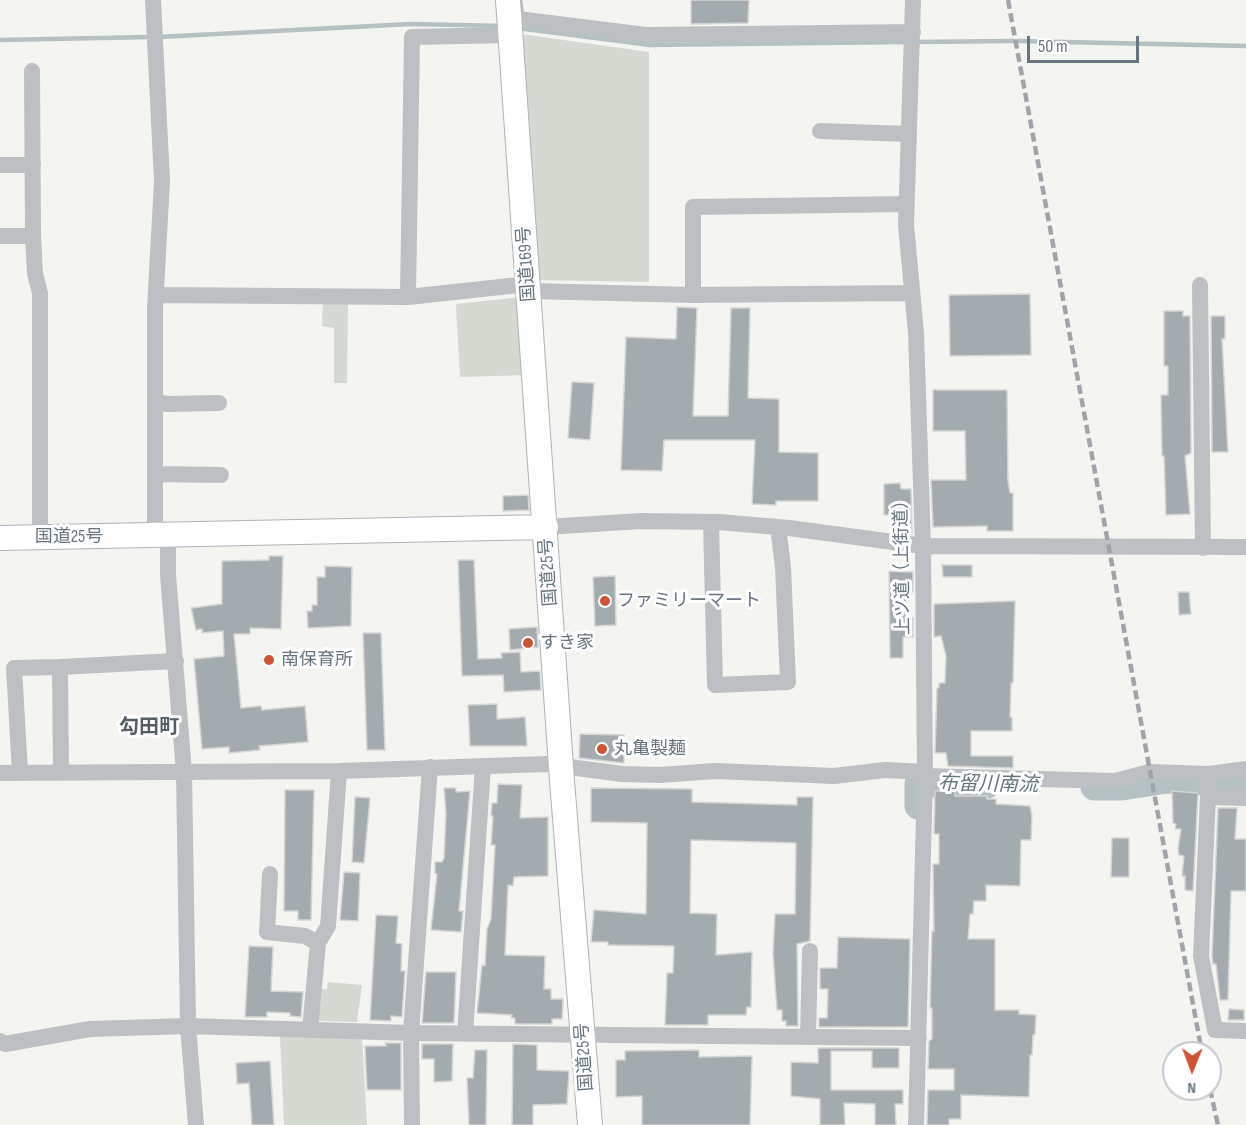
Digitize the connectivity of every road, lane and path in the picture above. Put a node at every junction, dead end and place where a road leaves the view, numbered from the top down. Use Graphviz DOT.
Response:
graph roads {
  1 [pos="153,0"];
  2 [pos="913,0"];
  3 [pos="510,18"];
  4 [pos="913,32"];
  5 [pos="32,70"];
  6 [pos="820,131"];
  7 [pos="909,134"];
  8 [pos="0,165"];
  9 [pos="33,165"];
  10 [pos="907,204"];
  11 [pos="0,236"];
  12 [pos="33,236"];
  13 [pos="1200,285"];
  14 [pos="528,287"];
  15 [pos="912,293"];
  16 [pos="158,295"];
  17 [pos="693,295"];
  18 [pos="408,297"];
  19 [pos="155,401"];
  20 [pos="219,403"];
  21 [pos="155,474"];
  22 [pos="221,475"];
  23 [pos="711,523"];
  24 [pos="546,527"];
  25 [pos="778,527"];
  26 [pos="40,537"];
  27 [pos="161,537"];
  28 [pos="0,538"];
  29 [pos="923,546"];
  30 [pos="1246,547"];
  31 [pos="1203,548"];
  32 [pos="176,661"];
  33 [pos="60,667"];
  34 [pos="563,765"];
  35 [pos="483,766"];
  36 [pos="429,767"];
  37 [pos="1246,769"];
  38 [pos="339,771"];
  39 [pos="61,772"];
  40 [pos="184,772"];
  41 [pos="0,773"];
  42 [pos="20,773"];
  43 [pos="925,774"];
  44 [pos="1209,774"];
  45 [pos="1208,797"];
  46 [pos="1246,798"];
  47 [pos="270,874"];
  48 [pos="318,943"];
  49 [pos="810,951"];
  50 [pos="188,1026"];
  51 [pos="310,1029"];
  52 [pos="1246,1031"];
  53 [pos="411,1033"];
  54 [pos="465,1034"];
  55 [pos="584,1035"];
  56 [pos="808,1037"];
  57 [pos="919,1038"];
  58 [pos="0,1041"];
  59 [pos="196,1125"];
  60 [pos="412,1125"];
  61 [pos="590,1125"];
  62 [pos="916,1125"];
  1 -- 16 [label="street"];
  2 -- 4 [label="street, 上ツ道（上街道）"];
  3 -- 4 [label="street"];
  3 -- 14 [label="highway, 国道169号"];
  3 -- 18 [label="street"];
  4 -- 7 [label="street, 上ツ道（上街道）"];
  5 -- 9 [label="street"];
  6 -- 7 [label="street"];
  7 -- 10 [label="street, 上ツ道（上街道）"];
  8 -- 9 [label="street"];
  9 -- 12 [label="street"];
  10 -- 15 [label="street, 上ツ道（上街道）"];
  10 -- 17 [label="street"];
  11 -- 12 [label="street"];
  12 -- 26 [label="street"];
  13 -- 31 [label="street"];
  14 -- 17 [label="street"];
  14 -- 18 [label="street"];
  14 -- 24 [label="highway, 国道169号"];
  15 -- 17 [label="street"];
  15 -- 29 [label="street, 上ツ道（上街道）"];
  16 -- 18 [label="street"];
  16 -- 19 [label="street"];
  19 -- 20 [label="street"];
  19 -- 21 [label="street"];
  21 -- 22 [label="street"];
  21 -- 27 [label="street"];
  23 -- 24 [label="street"];
  23 -- 25 [label="street"];
  23 -- 25 [label="street"];
  24 -- 27 [label="highway, 国道25号"];
  24 -- 34 [label="highway, 国道25号"];
  25 -- 29 [label="street"];
  26 -- 27 [label="highway, 国道25号"];
  26 -- 28 [label="highway, 国道25号"];
  27 -- 32 [label="street"];
  29 -- 31 [label="street"];
  29 -- 43 [label="street, 上ツ道（上街道）"];
  30 -- 31 [label="street"];
  32 -- 33 [label="street"];
  32 -- 40 [label="street"];
  33 -- 39 [label="street"];
  33 -- 42 [label="street"];
  34 -- 35 [label="street"];
  34 -- 43 [label="street"];
  34 -- 55 [label="highway, 国道25号"];
  35 -- 36 [label="street"];
  35 -- 54 [label="street"];
  36 -- 38 [label="street"];
  36 -- 53 [label="street"];
  37 -- 44 [label="street"];
  38 -- 40 [label="street"];
  38 -- 48 [label="street"];
  39 -- 40 [label="street"];
  39 -- 42 [label="street"];
  40 -- 50 [label="street"];
  41 -- 42 [label="street"];
  43 -- 44 [label="street"];
  43 -- 57 [label="street, 上ツ道（上街道）"];
  44 -- 45 [label="street"];
  45 -- 46 [label="street"];
  45 -- 52 [label="street"];
  47 -- 48 [label="street"];
  48 -- 51 [label="street"];
  49 -- 56 [label="street"];
  50 -- 51 [label="street"];
  50 -- 58 [label="street"];
  50 -- 59 [label="street"];
  51 -- 53 [label="street"];
  53 -- 54 [label="street"];
  53 -- 60 [label="street"];
  54 -- 55 [label="street"];
  55 -- 56 [label="street"];
  55 -- 61 [label="highway, 国道25号"];
  56 -- 57 [label="street"];
  57 -- 62 [label="street, 上ツ道（上街道）"];
}
